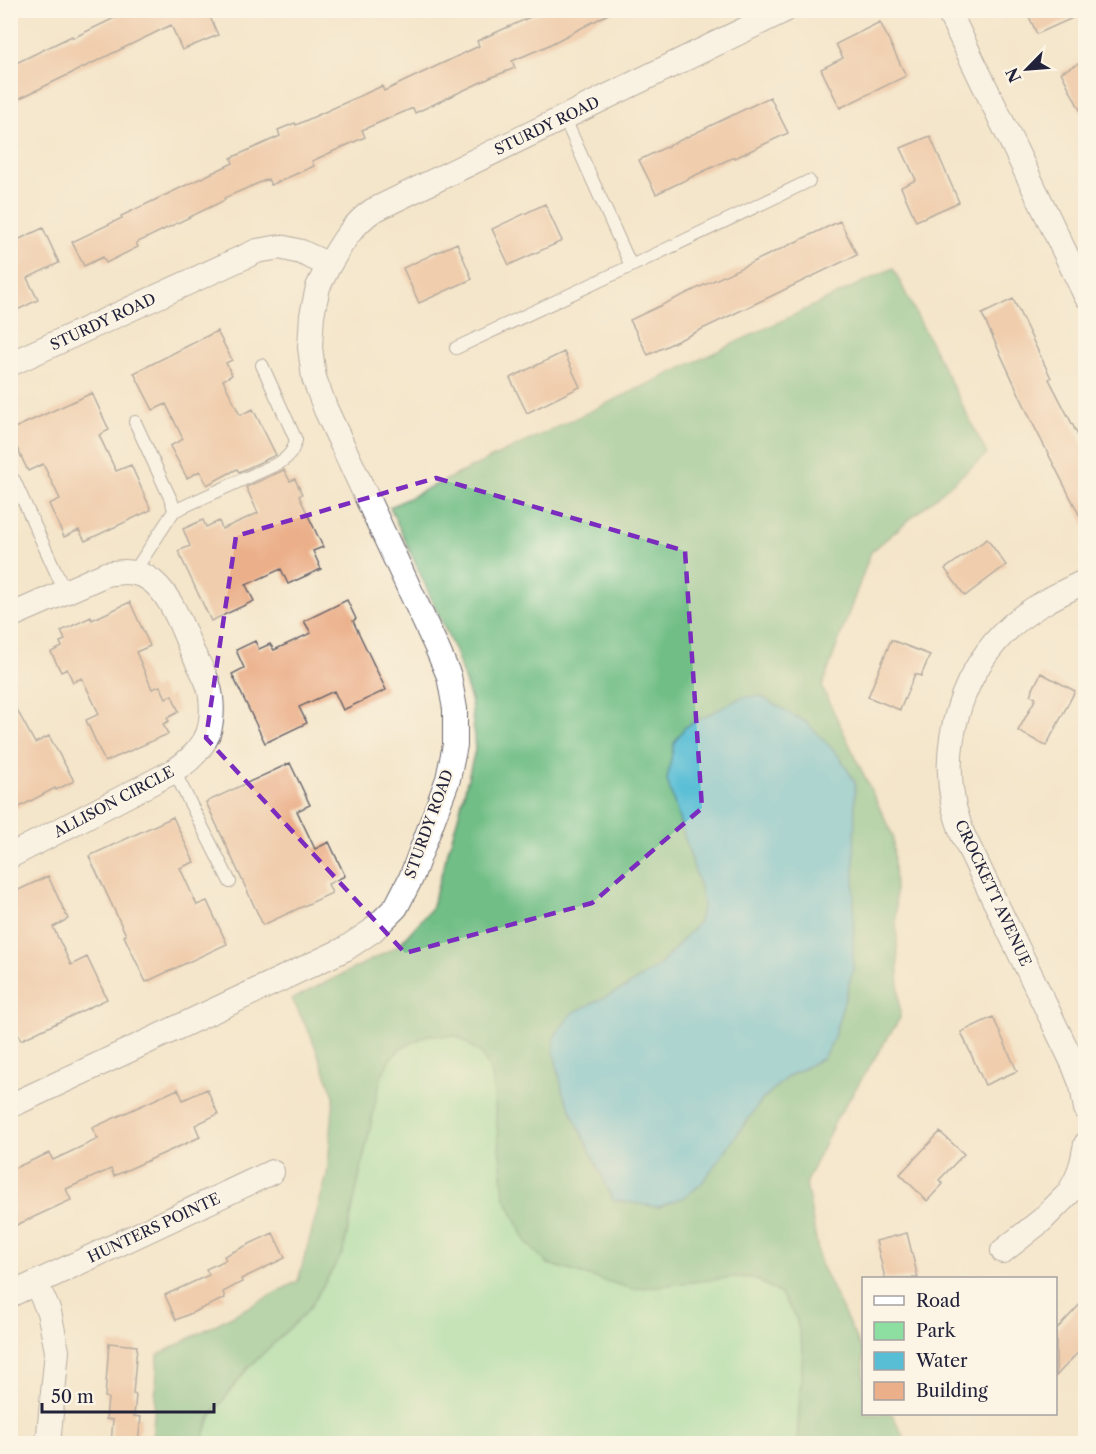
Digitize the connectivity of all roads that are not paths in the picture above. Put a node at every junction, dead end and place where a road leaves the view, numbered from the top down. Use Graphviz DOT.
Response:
graph roads {
  1 [pos="785,10"];
  2 [pos="948,10"];
  3 [pos="564,117"];
  4 [pos="809,182"];
  5 [pos="329,265"];
  6 [pos="632,266"];
  7 [pos="1086,297"];
  8 [pos="456,348"];
  9 [pos="10,364"];
  10 [pos="262,365"];
  11 [pos="135,422"];
  12 [pos="14,480"];
  13 [pos="174,511"];
  14 [pos="134,572"];
  15 [pos="1086,582"];
  16 [pos="65,592"];
  17 [pos="10,616"];
  18 [pos="174,771"];
  19 [pos="10,856"];
  20 [pos="231,882"];
  21 [pos="10,1106"];
  22 [pos="1086,1109"];
  23 [pos="1086,1144"];
  24 [pos="272,1172"];
  25 [pos="1003,1251"];
  26 [pos="36,1283"];
  27 [pos="10,1295"];
  28 [pos="48,1443"];
  1 -- 3 [label="street, STURDY ROAD"];
  2 -- 7 [label="street"];
  3 -- 5 [label="street, STURDY ROAD"];
  3 -- 6 [label="lane"];
  4 -- 6 [label="lane"];
  5 -- 9 [label="street, STURDY ROAD"];
  5 -- 21 [label="street, STURDY ROAD"];
  6 -- 8 [label="lane"];
  10 -- 13 [label="lane"];
  11 -- 13 [label="lane"];
  12 -- 16 [label="lane"];
  13 -- 14 [label="lane"];
  14 -- 16 [label="street"];
  14 -- 18 [label="street, ALLISON CIRCLE"];
  15 -- 22 [label="street, CROCKETT AVENUE"];
  16 -- 17 [label="street"];
  18 -- 19 [label="street, ALLISON CIRCLE"];
  18 -- 20 [label="lane"];
  23 -- 25 [label="street"];
  24 -- 26 [label="street, HUNTERS POINTE"];
  26 -- 27 [label="street, HUNTERS POINTE"];
  26 -- 28 [label="street"];
}
